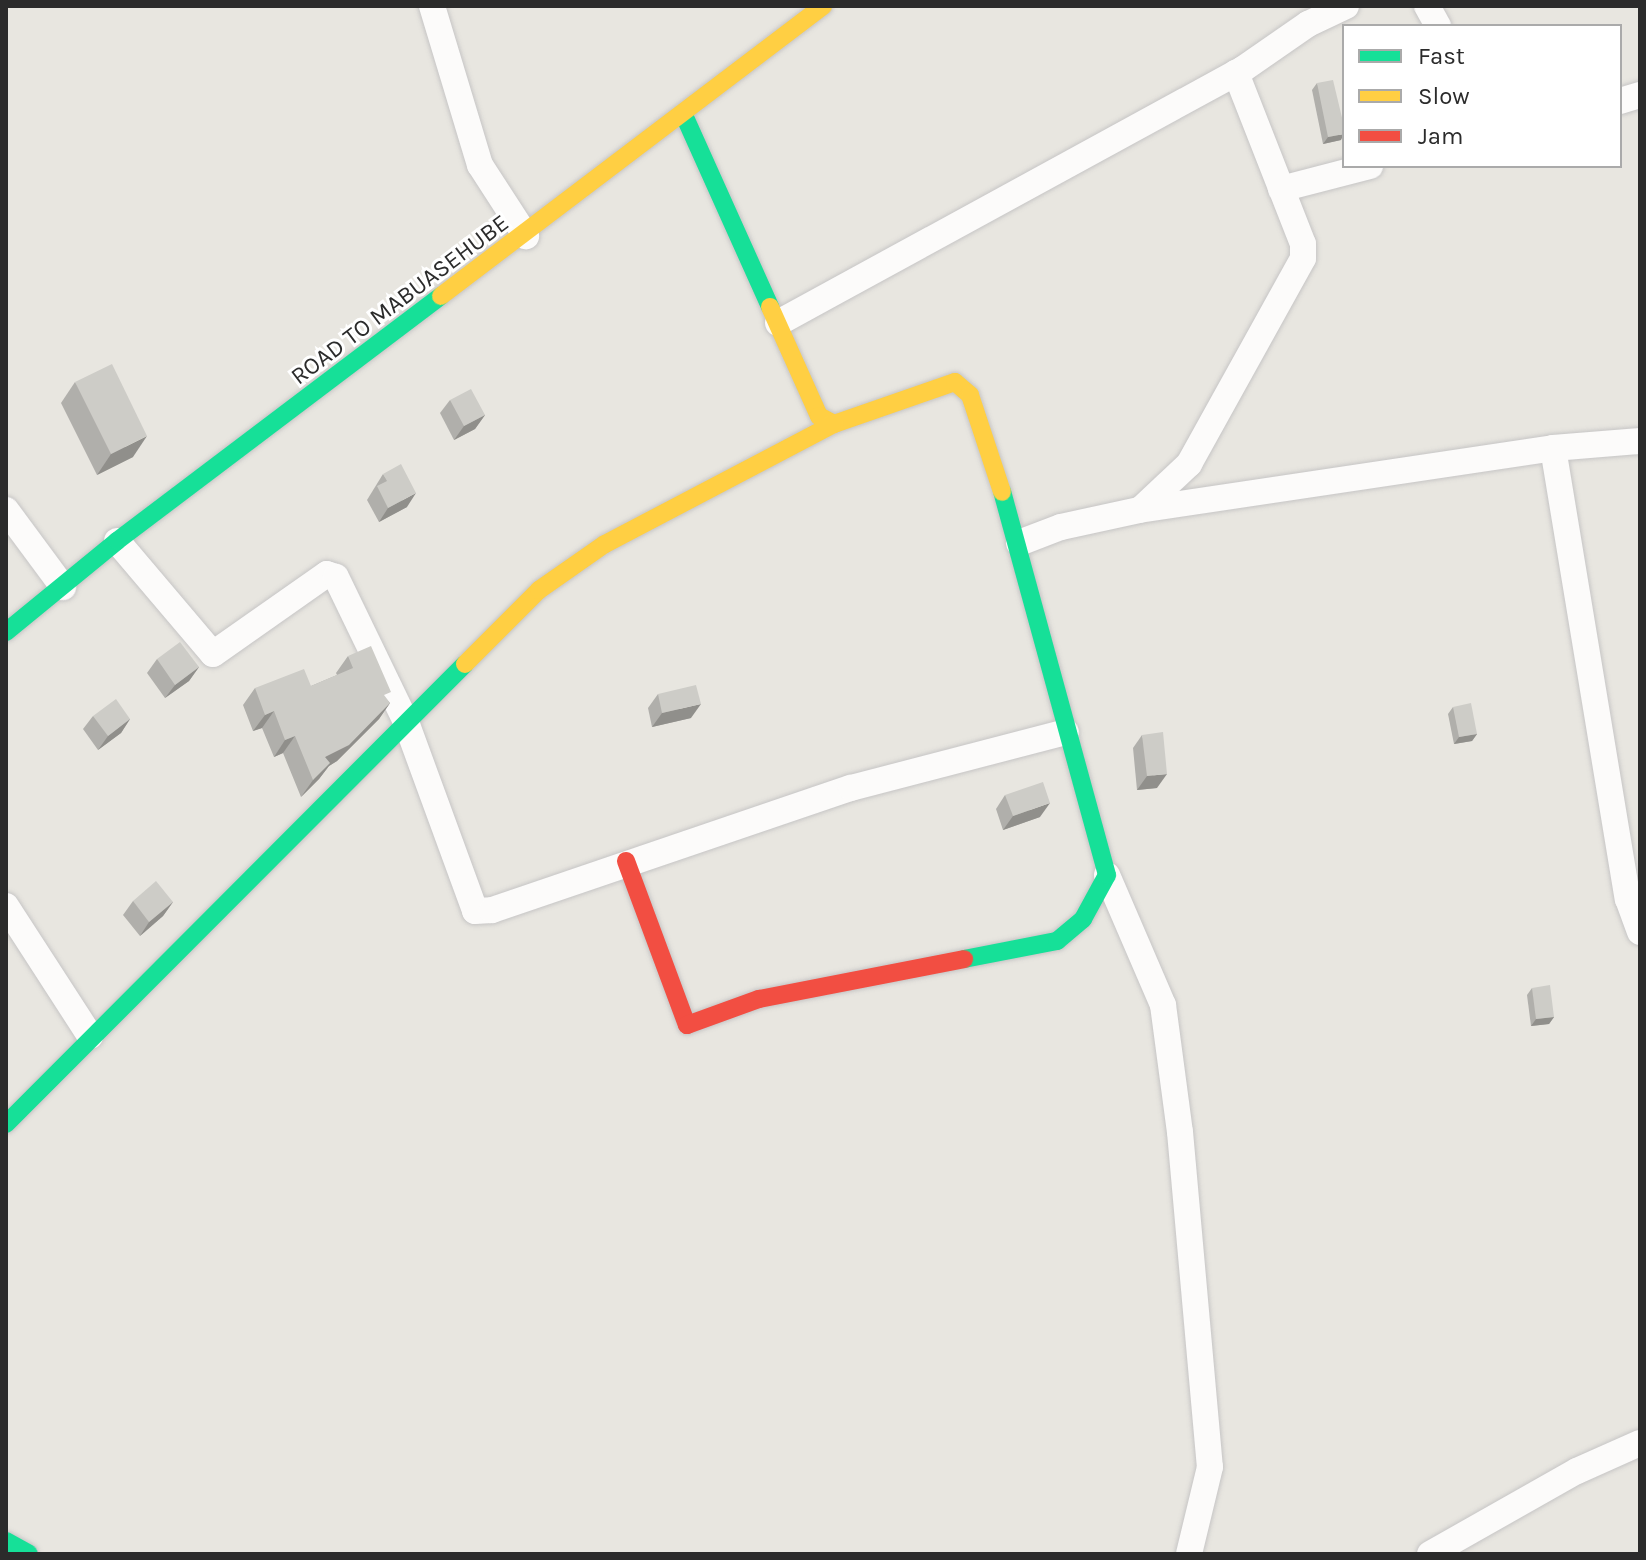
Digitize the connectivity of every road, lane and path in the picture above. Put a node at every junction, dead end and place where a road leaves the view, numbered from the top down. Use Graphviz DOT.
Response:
graph roads {
  1 [pos="432,6"];
  2 [pos="823,6"];
  3 [pos="1346,6"];
  4 [pos="1427,6"];
  5 [pos="1437,24"];
  6 [pos="1236,73"];
  7 [pos="683,113"];
  8 [pos="1362,168"];
  9 [pos="1281,189"];
  10 [pos="526,236"];
  11 [pos="778,323"];
  12 [pos="834,424"];
  13 [pos="1640,441"];
  14 [pos="1553,448"];
  15 [pos="6,510"];
  16 [pos="1139,510"];
  17 [pos="117,541"];
  18 [pos="1019,543"];
  19 [pos="63,587"];
  20 [pos="6,632"];
  21 [pos="406,722"];
  22 [pos="1066,732"];
  23 [pos="626,861"];
  24 [pos="1107,875"];
  25 [pos="6,906"];
  26 [pos="1640,932"];
  27 [pos="90,1036"];
  28 [pos="6,1124"];
  29 [pos="1640,1443"];
  30 [pos="6,1541"];
  31 [pos="29,1554"];
  32 [pos="1189,1554"];
  33 [pos="1430,1554"];
  1 -- 10 [label="street"];
  2 -- 7 [label="street, ROAD TO MABUASEHUBE"];
  3 -- 6 [label="street"];
  4 -- 5 [label="street"];
  6 -- 9 [label="street"];
  6 -- 11 [label="street"];
  7 -- 10 [label="street, ROAD TO MABUASEHUBE"];
  7 -- 11 [label="street"];
  8 -- 9 [label="street"];
  9 -- 16 [label="street"];
  10 -- 17 [label="street, ROAD TO MABUASEHUBE"];
  11 -- 12 [label="street"];
  12 -- 18 [label="street"];
  12 -- 21 [label="street"];
  13 -- 14 [label="street"];
  14 -- 16 [label="street"];
  14 -- 26 [label="street"];
  15 -- 19 [label="street"];
  16 -- 18 [label="street"];
  17 -- 19 [label="street, ROAD TO MABUASEHUBE"];
  17 -- 21 [label="street"];
  18 -- 22 [label="street"];
  19 -- 20 [label="street, ROAD TO MABUASEHUBE"];
  21 -- 23 [label="street"];
  21 -- 27 [label="street"];
  22 -- 23 [label="street"];
  22 -- 24 [label="street"];
  23 -- 24 [label="street"];
  24 -- 32 [label="street"];
  25 -- 27 [label="street"];
  27 -- 28 [label="street"];
  29 -- 33 [label="street"];
  30 -- 31 [label="street"];
}
